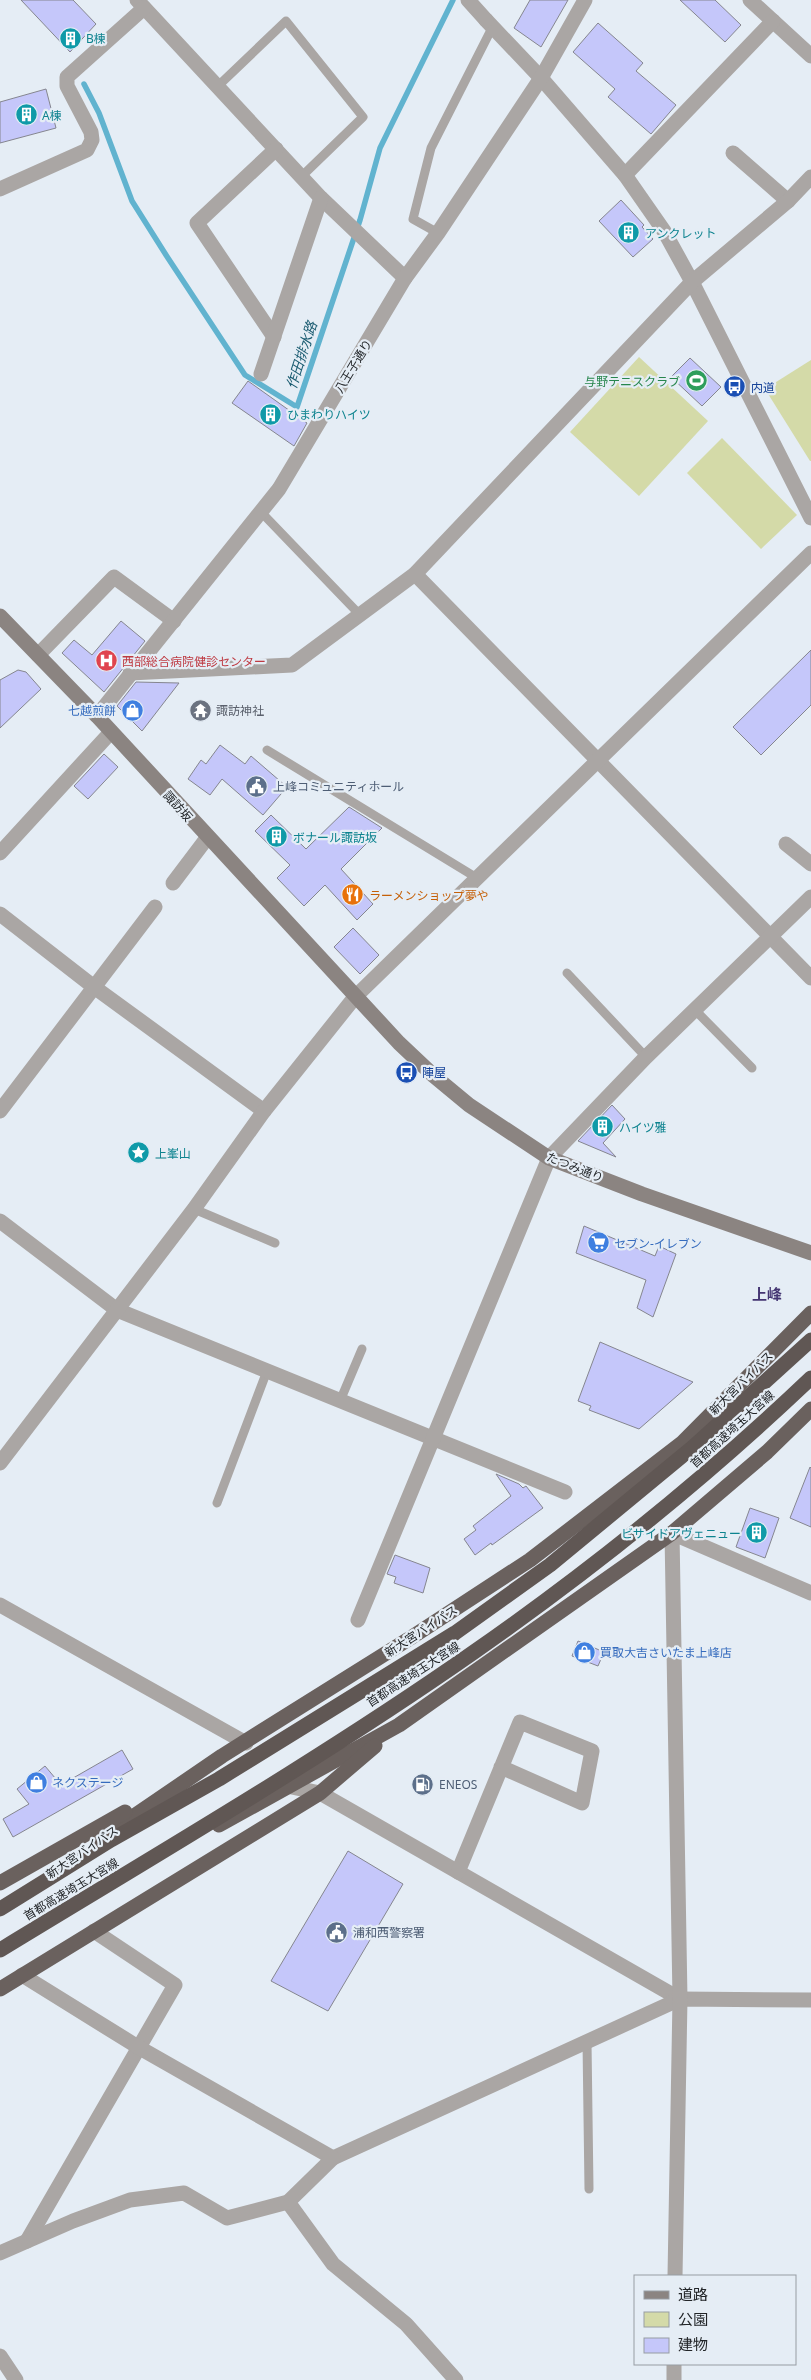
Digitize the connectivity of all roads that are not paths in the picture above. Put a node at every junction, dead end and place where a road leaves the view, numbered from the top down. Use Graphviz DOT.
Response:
graph roads {
  1 [pos="468,0"];
  2 [pos="585,0"];
  3 [pos="750,0"];
  4 [pos="140,4"];
  5 [pos="773,21"];
  6 [pos="489,24"];
  7 [pos="811,56"];
  8 [pos="541,78"];
  9 [pos="218,86"];
  10 [pos="276,149"];
  11 [pos="733,153"];
  12 [pos="625,175"];
  13 [pos="302,176"];
  14 [pos="811,177"];
  15 [pos="0,189"];
  16 [pos="321,198"];
  17 [pos="788,201"];
  18 [pos="438,233"];
  19 [pos="405,278"];
  20 [pos="692,282"];
  21 [pos="274,336"];
  22 [pos="261,374"];
  23 [pos="261,512"];
  24 [pos="811,518"];
  25 [pos="811,553"];
  26 [pos="415,574"];
  27 [pos="360,615"];
  28 [pos="0,616"];
  29 [pos="174,621"];
  30 [pos="38,655"];
  31 [pos="130,673"];
  32 [pos="97,716"];
  33 [pos="111,732"];
  34 [pos="266,750"];
  35 [pos="598,759"];
  36 [pos="208,838"];
  37 [pos="786,844"];
  38 [pos="0,853"];
  39 [pos="811,864"];
  40 [pos="477,878"];
  41 [pos="173,883"];
  42 [pos="811,897"];
  43 [pos="155,907"];
  44 [pos="0,914"];
  45 [pos="770,936"];
  46 [pos="567,973"];
  47 [pos="811,978"];
  48 [pos="94,987"];
  49 [pos="355,997"];
  50 [pos="695,1010"];
  51 [pos="646,1057"];
  52 [pos="752,1068"];
  53 [pos="0,1111"];
  54 [pos="264,1111"];
  55 [pos="549,1158"];
  56 [pos="194,1209"];
  57 [pos="0,1221"];
  58 [pos="275,1244"];
  59 [pos="811,1253"];
  60 [pos="117,1310"];
  61 [pos="811,1313"];
  62 [pos="811,1340"];
  63 [pos="362,1348"];
  64 [pos="267,1371"];
  65 [pos="811,1378"];
  66 [pos="340,1402"];
  67 [pos="811,1409"];
  68 [pos="431,1439"];
  69 [pos="0,1463"];
  70 [pos="565,1492"];
  71 [pos="216,1503"];
  72 [pos="672,1533"];
  73 [pos="811,1593"];
  74 [pos="0,1605"];
  75 [pos="358,1620"];
  76 [pos="399,1725"];
  77 [pos="246,1743"];
  78 [pos="222,1756"];
  79 [pos="501,1767"];
  80 [pos="287,1786"];
  81 [pos="320,1793"];
  82 [pos="111,1840"];
  83 [pos="458,1872"];
  84 [pos="0,1883"];
  85 [pos="0,1896"];
  86 [pos="0,1908"];
  87 [pos="94,1931"];
  88 [pos="0,1951"];
  89 [pos="22,1975"];
  90 [pos="0,1989"];
  91 [pos="680,1999"];
  92 [pos="811,2000"];
  93 [pos="587,2042"];
  94 [pos="138,2047"];
  95 [pos="333,2158"];
  96 [pos="589,2189"];
  97 [pos="288,2202"];
  98 [pos="27,2241"];
  99 [pos="0,2252"];
  100 [pos="675,2275"];
  101 [pos="0,2356"];
  102 [pos="674,2365"];
  103 [pos="16,2380"];
  104 [pos="456,2380"];
  105 [pos="674,2380"];
  1 -- 6 [label="street"];
  2 -- 8 [label="street, 八王子通り"];
  3 -- 5 [label="street"];
  4 -- 9 [label="street"];
  4 -- 15 [label="street"];
  5 -- 7 [label="street"];
  5 -- 12 [label="street"];
  6 -- 8 [label="street"];
  6 -- 18 [label="lane"];
  8 -- 12 [label="street"];
  8 -- 18 [label="street, 八王子通り"];
  9 -- 10 [label="street"];
  9 -- 13 [label="lane"];
  10 -- 13 [label="street"];
  10 -- 21 [label="street"];
  11 -- 17 [label="street"];
  12 -- 20 [label="street"];
  13 -- 16 [label="street"];
  14 -- 17 [label="street"];
  16 -- 19 [label="street"];
  16 -- 21 [label="street"];
  17 -- 20 [label="street"];
  18 -- 19 [label="street, 八王子通り"];
  19 -- 23 [label="street, 八王子通り"];
  20 -- 24 [label="street"];
  20 -- 26 [label="street"];
  21 -- 22 [label="street"];
  23 -- 27 [label="lane"];
  23 -- 29 [label="street, 八王子通り"];
  25 -- 35 [label="street"];
  26 -- 27 [label="street"];
  26 -- 35 [label="street"];
  27 -- 31 [label="street"];
  28 -- 30 [label="main road, 諏訪坂"];
  29 -- 30 [label="street"];
  29 -- 31 [label="street, 八王子通り"];
  30 -- 32 [label="main road, 諏訪坂"];
  31 -- 32 [label="street, 八王子通り"];
  32 -- 33 [label="main road, 諏訪坂"];
  33 -- 36 [label="main road, 諏訪坂"];
  33 -- 38 [label="street"];
  34 -- 40 [label="lane"];
  35 -- 40 [label="street"];
  35 -- 45 [label="street"];
  36 -- 41 [label="street"];
  36 -- 49 [label="main road, 諏訪坂"];
  37 -- 39 [label="street"];
  40 -- 49 [label="street"];
  42 -- 45 [label="street"];
  43 -- 48 [label="street"];
  44 -- 48 [label="street"];
  45 -- 47 [label="street"];
  45 -- 50 [label="street"];
  46 -- 51 [label="lane"];
  48 -- 53 [label="street"];
  48 -- 54 [label="street"];
  49 -- 54 [label="street"];
  49 -- 55 [label="main road, たつみ通り"];
  50 -- 51 [label="street"];
  50 -- 52 [label="lane"];
  51 -- 55 [label="street"];
  54 -- 56 [label="street"];
  55 -- 59 [label="main road, たつみ通り"];
  55 -- 68 [label="street"];
  56 -- 58 [label="lane"];
  56 -- 60 [label="street"];
  57 -- 60 [label="street"];
  60 -- 64 [label="street"];
  60 -- 69 [label="street"];
  61 -- 77 [label="highway, 新大宮バイパス"];
  62 -- 82 [label="highway, 首都高速埼玉大宮線"];
  63 -- 66 [label="lane"];
  64 -- 66 [label="street"];
  64 -- 71 [label="lane"];
  65 -- 88 [label="highway, 首都高速埼玉大宮線"];
  66 -- 68 [label="street"];
  67 -- 72 [label="highway"];
  68 -- 70 [label="street"];
  68 -- 75 [label="street"];
  72 -- 73 [label="street"];
  72 -- 76 [label="highway"];
  72 -- 91 [label="street"];
  74 -- 77 [label="street"];
  76 -- 80 [label="highway"];
  76 -- 81 [label="highway"];
  77 -- 78 [label="highway, 新大宮バイパス"];
  78 -- 84 [label="highway"];
  78 -- 86 [label="highway, 新大宮バイパス"];
  79 -- 79 [label="street"];
  79 -- 83 [label="street"];
  80 -- 81 [label="street"];
  80 -- 88 [label="highway"];
  81 -- 83 [label="street"];
  81 -- 87 [label="highway"];
  82 -- 85 [label="highway"];
  82 -- 86 [label="highway, 首都高速埼玉大宮線"];
  83 -- 91 [label="street"];
  87 -- 89 [label="highway"];
  87 -- 94 [label="street"];
  89 -- 90 [label="highway"];
  89 -- 94 [label="street"];
  91 -- 92 [label="street"];
  91 -- 93 [label="street"];
  91 -- 100 [label="street"];
  93 -- 95 [label="street"];
  93 -- 96 [label="lane"];
  94 -- 95 [label="street"];
  94 -- 98 [label="street"];
  95 -- 97 [label="street"];
  97 -- 98 [label="street"];
  97 -- 104 [label="street"];
  98 -- 99 [label="street"];
  101 -- 103 [label="street"];
  102 -- 105 [label="street"];
}
